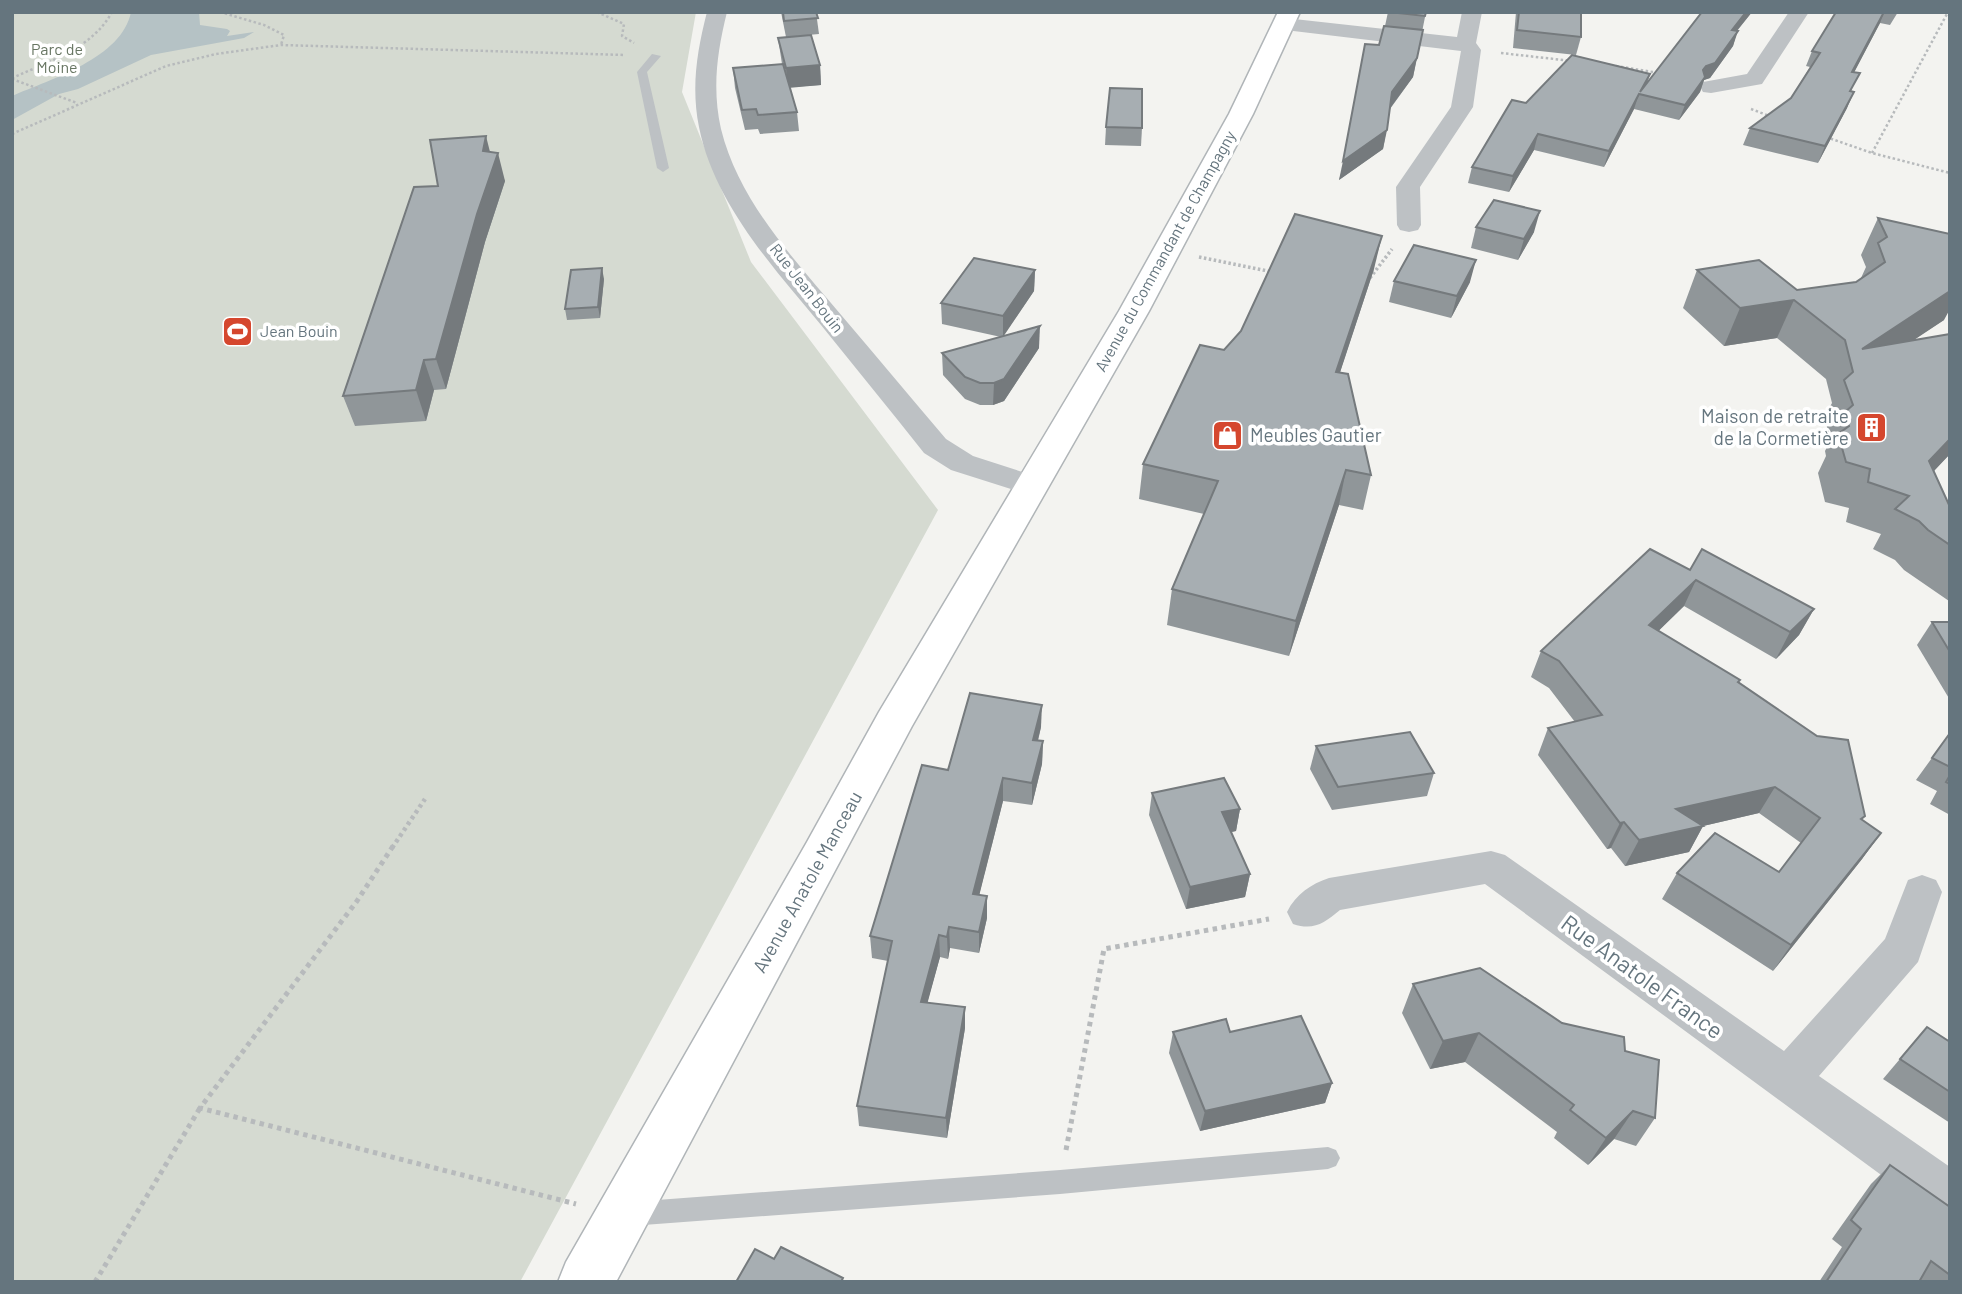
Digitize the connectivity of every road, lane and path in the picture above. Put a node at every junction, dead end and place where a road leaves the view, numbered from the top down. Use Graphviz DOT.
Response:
graph roads {
  1 [pos="112,12"];
  2 [pos="220,12"];
  3 [pos="597,12"];
  4 [pos="717,12"];
  5 [pos="1472,12"];
  6 [pos="1799,12"];
  7 [pos="1948,12"];
  8 [pos="1287,18"];
  9 [pos="281,45"];
  10 [pos="1468,47"];
  11 [pos="642,55"];
  12 [pos="656,55"];
  13 [pos="1580,62"];
  14 [pos="1607,65"];
  15 [pos="12,79"];
  16 [pos="1710,87"];
  17 [pos="78,103"];
  18 [pos="1781,120"];
  19 [pos="12,134"];
  20 [pos="1820,134"];
  21 [pos="1872,153"];
  22 [pos="663,168"];
  23 [pos="1950,173"];
  24 [pos="1409,225"];
  25 [pos="1168,250"];
  26 [pos="1282,274"];
  27 [pos="1370,279"];
  28 [pos="1030,485"];
  29 [pos="425,799"];
  30 [pos="1922,892"];
  31 [pos="1308,912"];
  32 [pos="1786,1081"];
  33 [pos="200,1108"];
  34 [pos="1328,1158"];
  35 [pos="1060,1182"];
  36 [pos="1950,1196"];
  37 [pos="624,1214"];
  38 [pos="95,1282"];
  39 [pos="586,1282"];
  1 -- 15 [label="path"];
  2 -- 9 [label="path"];
  3 -- 11 [label="path"];
  4 -- 28 [label="street, Rue Jean Bouin"];
  5 -- 10 [label="street"];
  6 -- 16 [label="street"];
  7 -- 21 [label="path"];
  8 -- 10 [label="street"];
  8 -- 25 [label="main road, Avenue du Commandant de Champagny"];
  9 -- 11 [label="path"];
  9 -- 17 [label="path"];
  10 -- 13 [label="path"];
  10 -- 24 [label="street"];
  11 -- 12 [label="path"];
  12 -- 22 [label="lane"];
  14 -- 16 [label="path"];
  15 -- 17 [label="path"];
  16 -- 18 [label="path"];
  17 -- 19 [label="path"];
  20 -- 21 [label="path"];
  21 -- 23 [label="path"];
  24 -- 27 [label="path"];
  25 -- 26 [label="path"];
  25 -- 28 [label="main road, Avenue du Commandant de Champagny"];
  28 -- 37 [label="main road, Avenue Anatole Manceau"];
  29 -- 33 [label="path"];
  30 -- 32 [label="street"];
  31 -- 32 [label="street, Rue Anatole France"];
  31 -- 35 [label="path"];
  32 -- 36 [label="street, Rue Anatole France"];
  33 -- 37 [label="path"];
  33 -- 38 [label="path"];
  34 -- 35 [label="lane"];
  35 -- 37 [label="lane"];
  37 -- 39 [label="main road, Avenue Anatole Manceau"];
}
